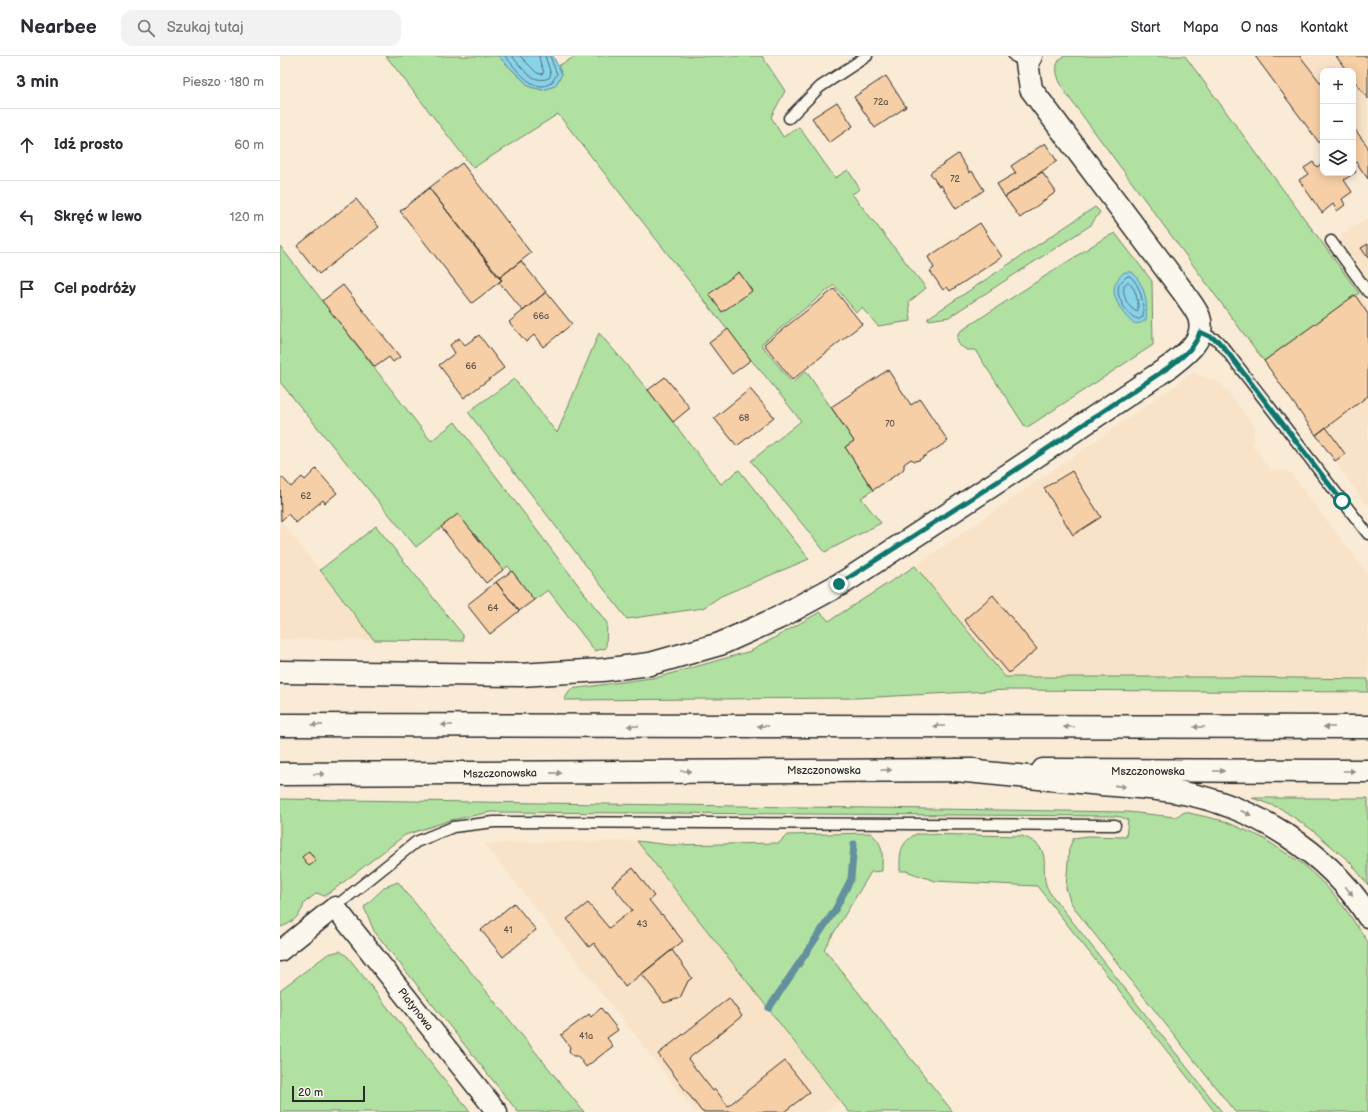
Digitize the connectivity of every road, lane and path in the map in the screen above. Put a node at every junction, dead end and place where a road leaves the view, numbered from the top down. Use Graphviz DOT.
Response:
graph roads {
  1 [pos="867,56"];
  2 [pos="1024,58"];
  3 [pos="788,118"];
  4 [pos="1331,241"];
  5 [pos="1368,292"];
  6 [pos="1200,332"];
  7 [pos="1368,534"];
  8 [pos="280,672"];
  9 [pos="280,725"];
  10 [pos="1368,727"];
  11 [pos="956,770"];
  12 [pos="1368,772"];
  13 [pos="280,774"];
  14 [pos="1115,825"];
  15 [pos="335,907"];
  16 [pos="1368,916"];
  17 [pos="280,951"];
  18 [pos="497,1112"];
  1 -- 3 [label="lane"];
  2 -- 6 [label="main road"];
  4 -- 5 [label="lane"];
  6 -- 7 [label="lane"];
  6 -- 8 [label="main road"];
  10 -- 9 [label="main road, one-way"];
  11 -- 12 [label="main road, Mszczonowska, one-way"];
  13 -- 11 [label="main road, Mszczonowska, one-way"];
  11 -- 16 [label="main road, one-way"];
  14 -- 15 [label="lane"];
  15 -- 17 [label="street"];
  15 -- 18 [label="street, Platynowa"];
}
